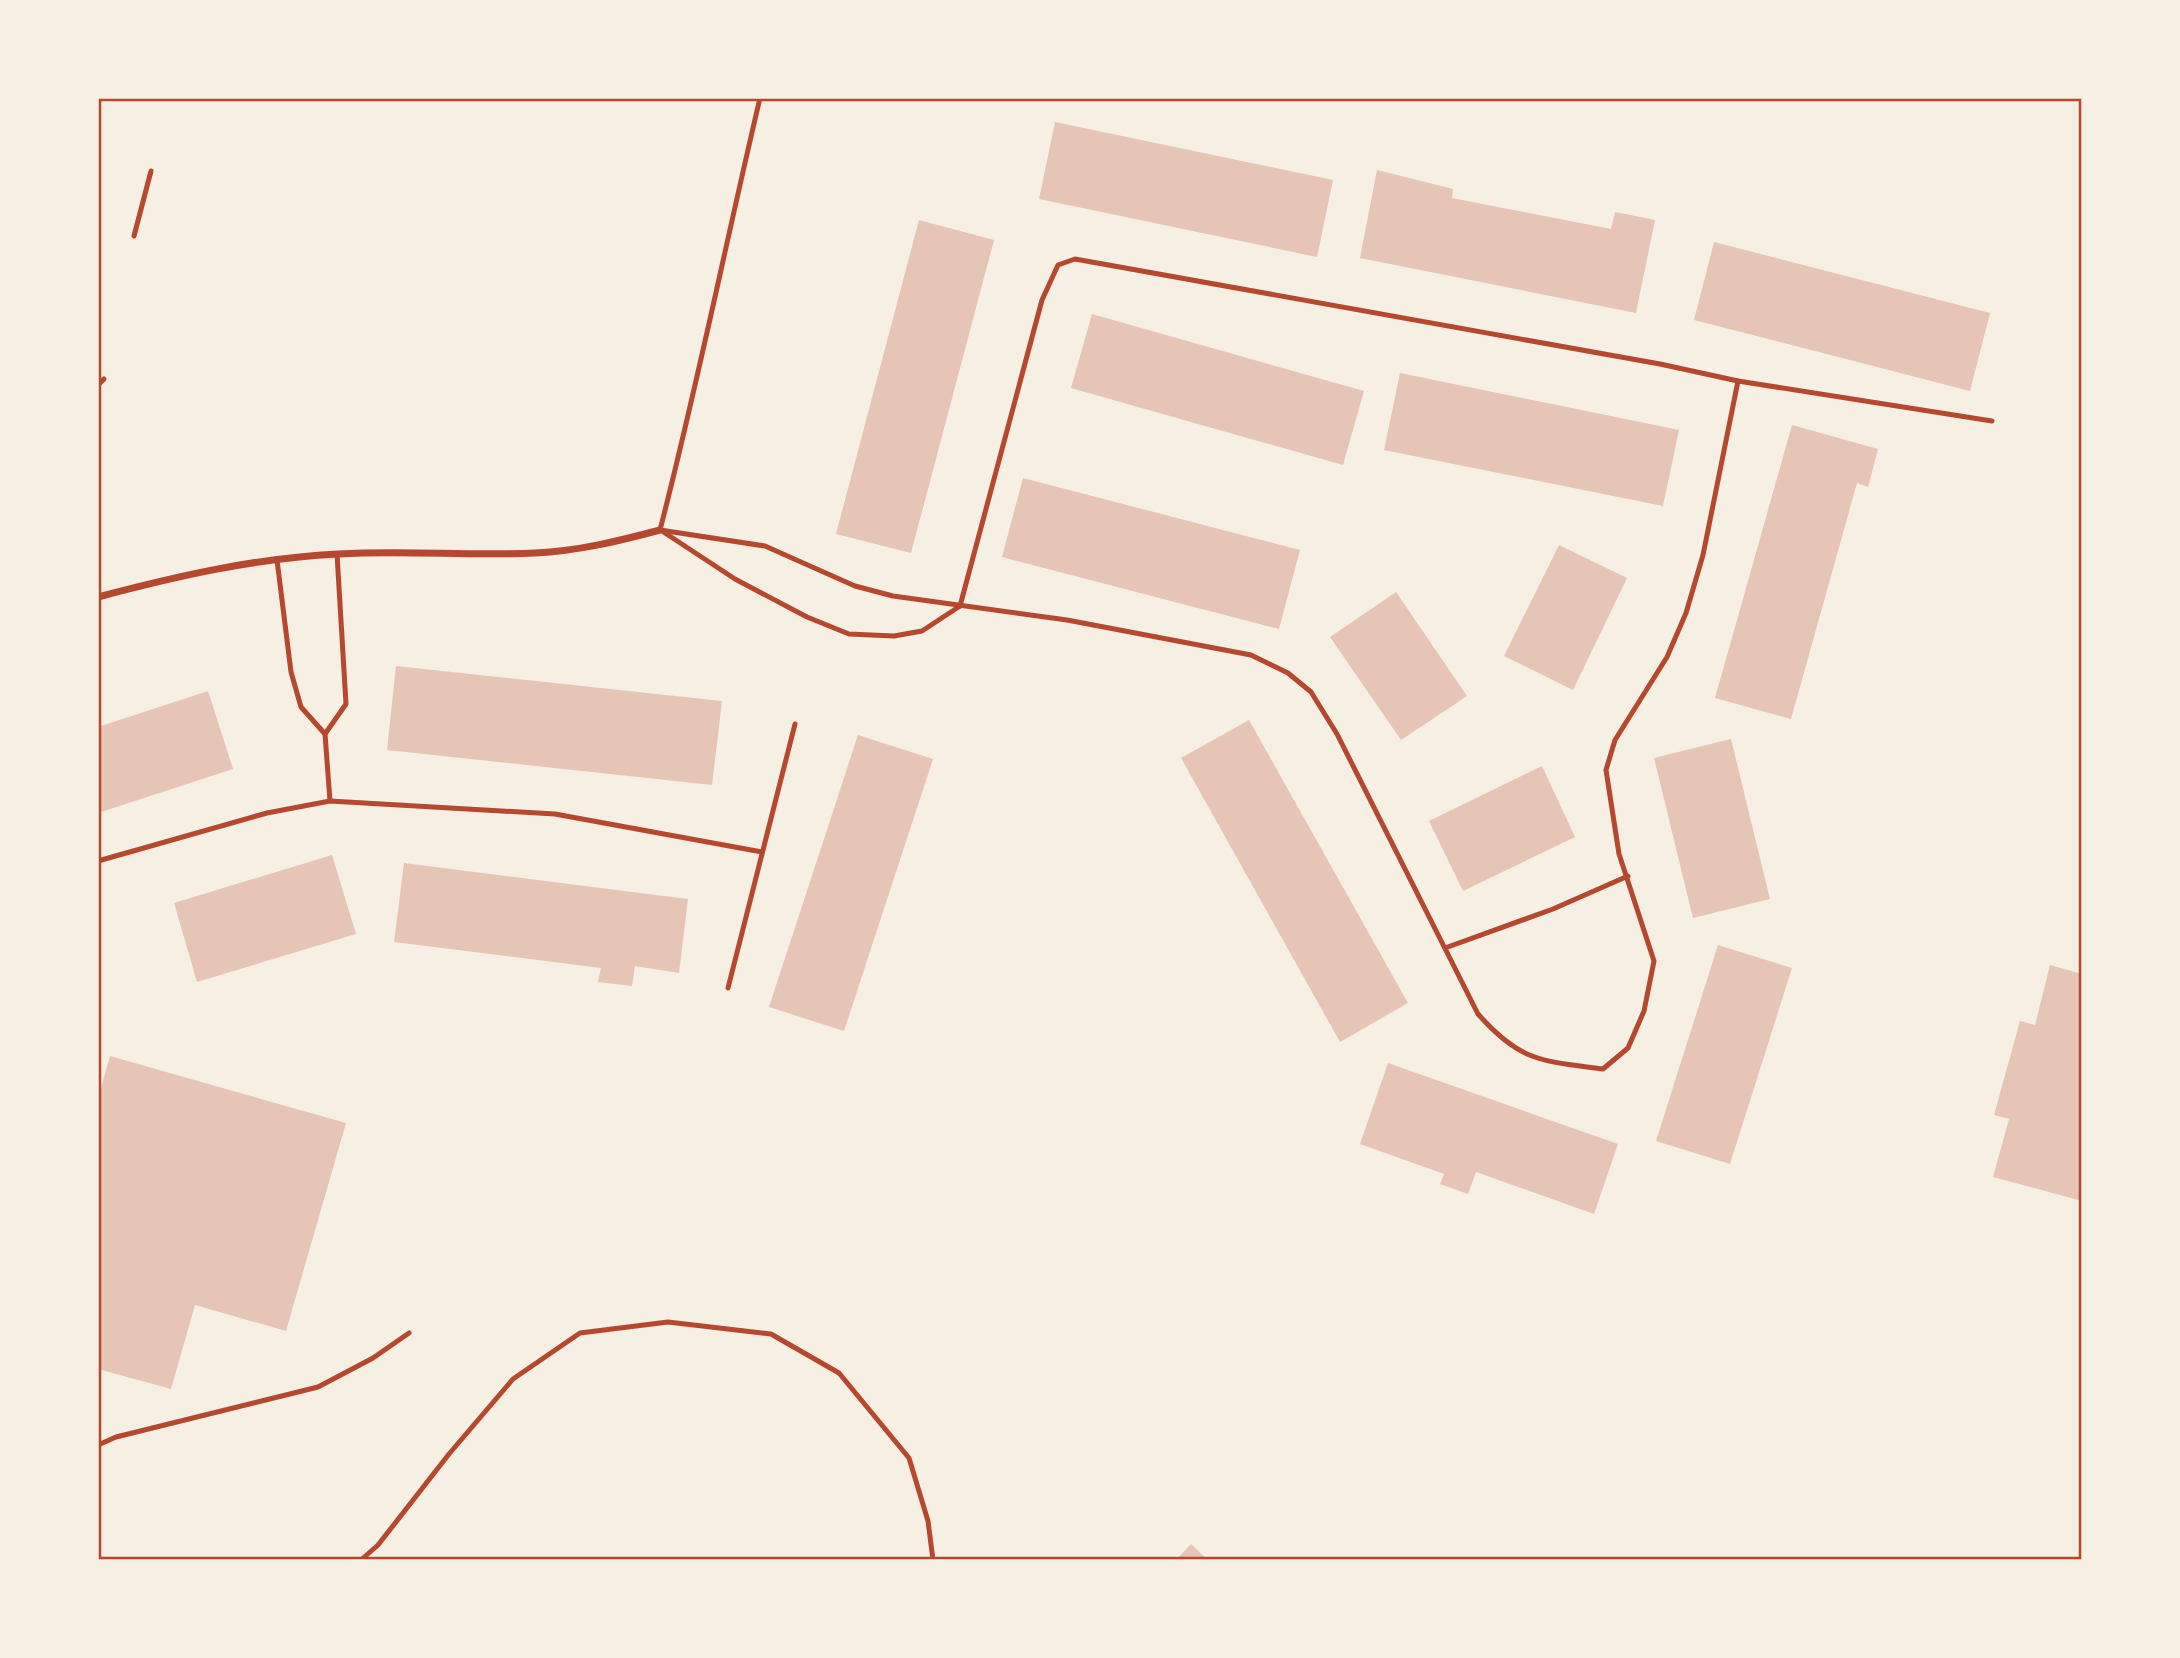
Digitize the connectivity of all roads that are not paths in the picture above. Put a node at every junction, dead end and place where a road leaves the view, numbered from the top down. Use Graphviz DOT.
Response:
graph roads {
  1 [pos="760,98"];
  2 [pos="151,171"];
  3 [pos="134,236"];
  4 [pos="104,379"];
  5 [pos="1738,381"];
  6 [pos="98,385"];
  7 [pos="1992,421"];
  8 [pos="660,530"];
  9 [pos="337,554"];
  10 [pos="277,560"];
  11 [pos="98,597"];
  12 [pos="960,606"];
  13 [pos="795,724"];
  14 [pos="325,734"];
  15 [pos="330,801"];
  16 [pos="762,852"];
  17 [pos="98,860"];
  18 [pos="1628,876"];
  19 [pos="1445,948"];
  20 [pos="728,988"];
  21 [pos="410,1333"];
  22 [pos="98,1445"];
  23 [pos="361,1560"];
  24 [pos="933,1560"];
  1 -- 8 [label="lane"];
  2 -- 3 [label="lane"];
  4 -- 6 [label="lane"];
  5 -- 7 [label="lane"];
  5 -- 12 [label="lane"];
  5 -- 18 [label="lane"];
  8 -- 9 [label="street"];
  8 -- 12 [label="lane"];
  8 -- 12 [label="lane"];
  9 -- 10 [label="street"];
  9 -- 14 [label="lane"];
  10 -- 11 [label="street"];
  10 -- 14 [label="lane"];
  12 -- 19 [label="lane"];
  13 -- 16 [label="lane"];
  14 -- 15 [label="lane"];
  15 -- 16 [label="lane"];
  15 -- 17 [label="lane"];
  16 -- 20 [label="lane"];
  18 -- 19 [label="lane"];
  18 -- 19 [label="lane"];
  21 -- 22 [label="lane"];
  23 -- 24 [label="lane"];
}
